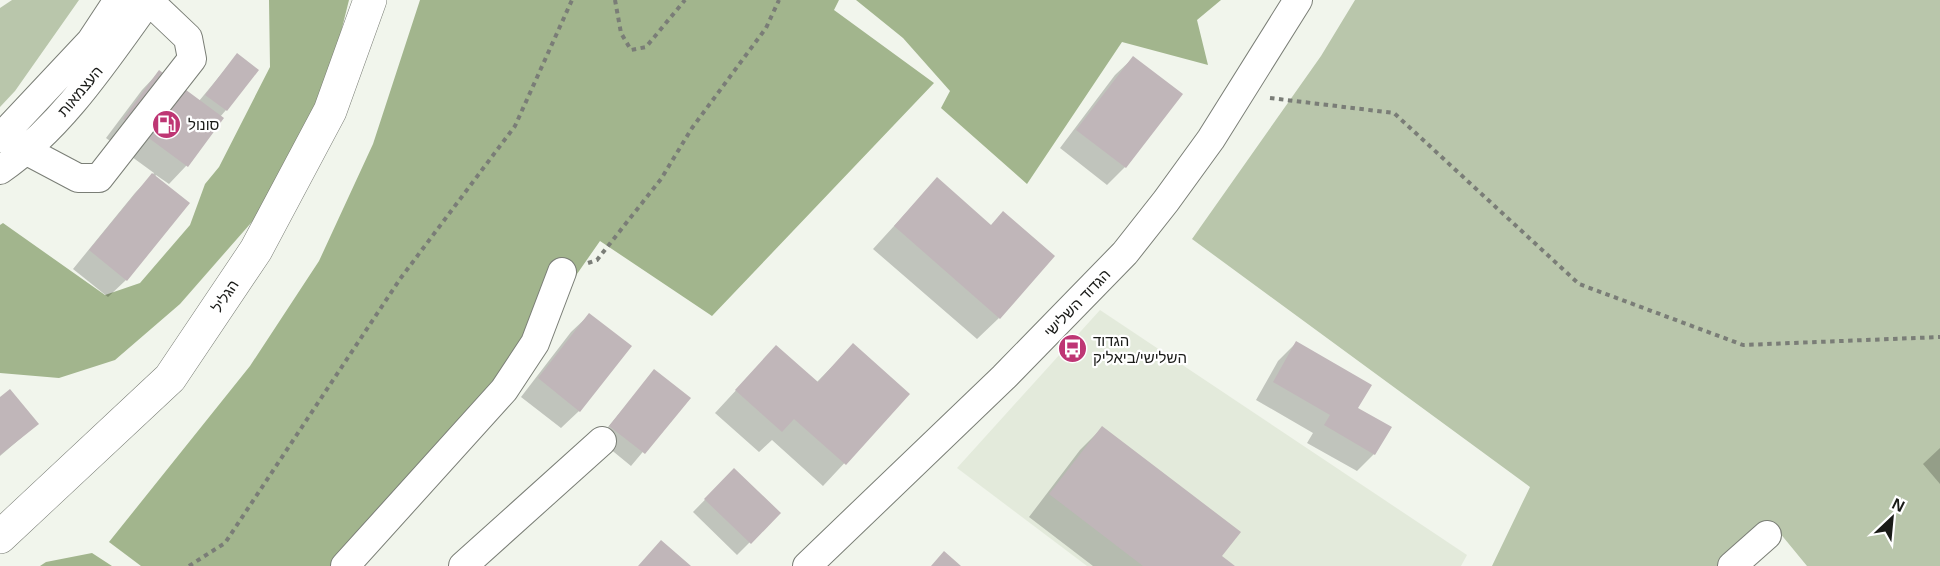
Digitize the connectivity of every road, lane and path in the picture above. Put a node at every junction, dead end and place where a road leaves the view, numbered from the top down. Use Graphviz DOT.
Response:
graph roads {
  1 [pos="118,0"];
  2 [pos="148,0"];
  3 [pos="370,0"];
  4 [pos="572,0"];
  5 [pos="615,0"];
  6 [pos="685,0"];
  7 [pos="779,0"];
  8 [pos="1298,0"];
  9 [pos="1239,95"];
  10 [pos="4,134"];
  11 [pos="27,151"];
  12 [pos="0,170"];
  13 [pos="562,272"];
  14 [pos="1940,337"];
  15 [pos="602,441"];
  16 [pos="1767,535"];
  17 [pos="0,537"];
  18 [pos="189,566"];
  19 [pos="345,566"];
  20 [pos="464,566"];
  21 [pos="807,566"];
  22 [pos="1732,566"];
  1 -- 10 [label="street, העצמאות"];
  2 -- 11 [label="street, העצמאות"];
  2 -- 11 [label="street"];
  3 -- 17 [label="main road, הגליל"];
  4 -- 18 [label="path"];
  5 -- 6 [label="path"];
  7 -- 13 [label="path"];
  8 -- 9 [label="street, הגדוד השלישי"];
  9 -- 14 [label="path"];
  9 -- 21 [label="street, הגדוד השלישי"];
  10 -- 11 [label="street"];
  11 -- 12 [label="street, העצמאות"];
  13 -- 19 [label="street"];
  15 -- 20 [label="street"];
  16 -- 22 [label="street"];
}
